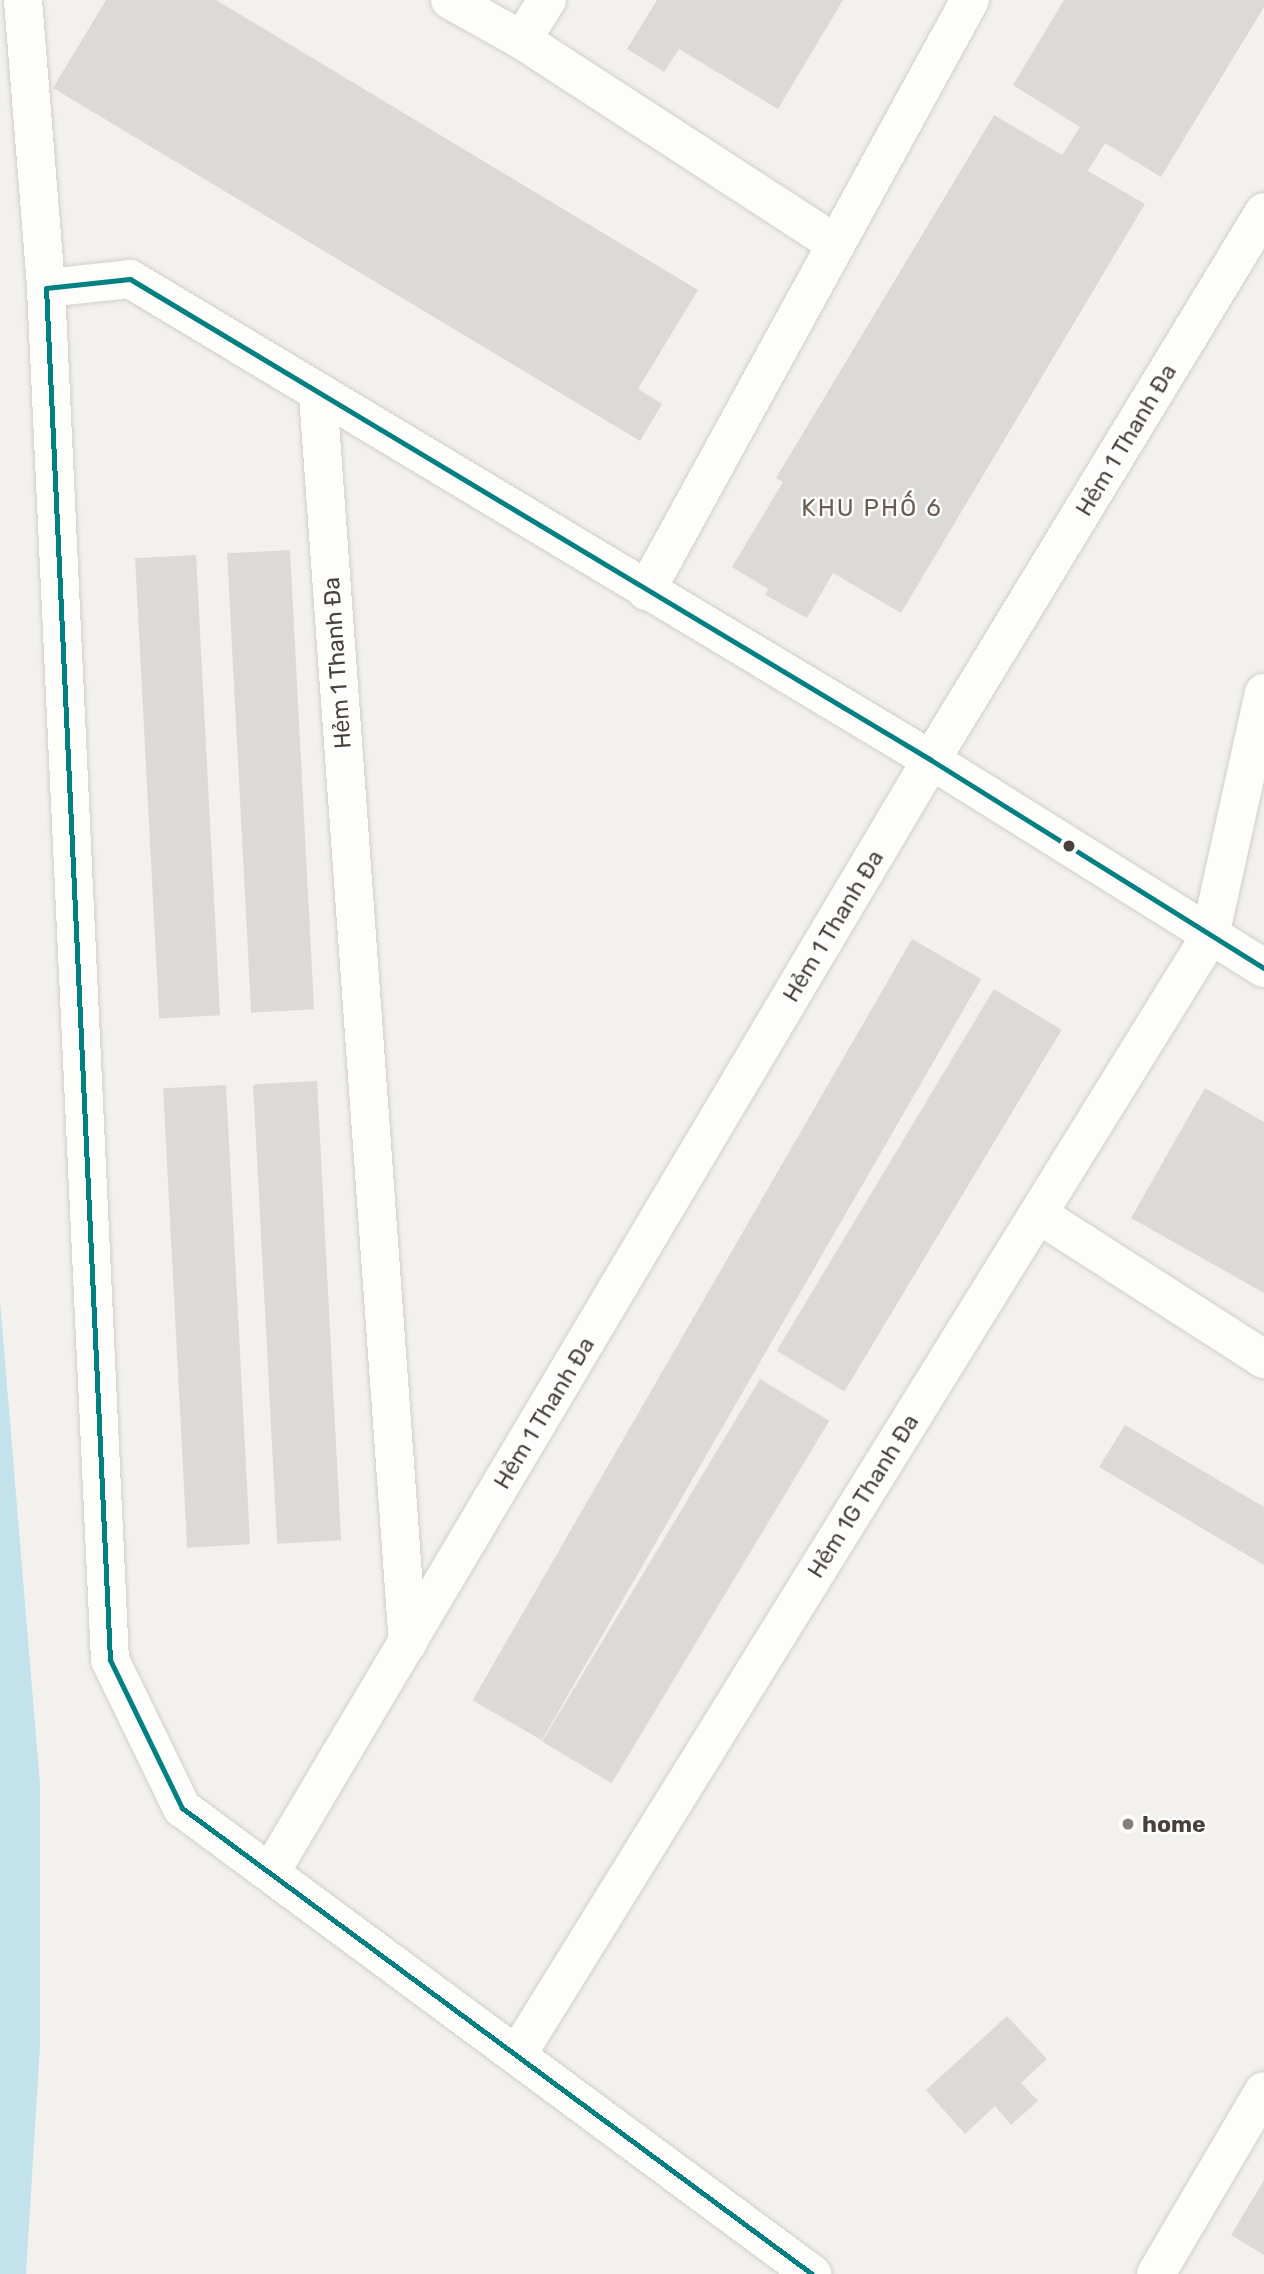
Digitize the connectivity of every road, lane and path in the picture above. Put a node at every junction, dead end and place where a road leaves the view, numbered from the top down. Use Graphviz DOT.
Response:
graph roads {
  1 [pos="23,0"];
  2 [pos="450,0"];
  3 [pos="547,0"];
  4 [pos="970,0"];
  5 [pos="522,40"];
  6 [pos="1264,212"];
  7 [pos="836,244"];
  8 [pos="46,288"];
  9 [pos="318,395"];
  10 [pos="646,591"];
  11 [pos="1264,693"];
  12 [pos="931,760"];
  13 [pos="1210,936"];
  14 [pos="1264,968"];
  15 [pos="1038,1214"];
  16 [pos="1264,1359"];
  17 [pos="408,1643"];
  18 [pos="270,1873"];
  19 [pos="517,2055"];
  20 [pos="1264,2091"];
  21 [pos="811,2274"];
  22 [pos="1156,2274"];
  1 -- 8 [label="street"];
  2 -- 5 [label="street"];
  3 -- 5 [label="street"];
  4 -- 7 [label="street"];
  5 -- 7 [label="street"];
  6 -- 12 [label="street, Hẻm 1 Thanh Đa"];
  7 -- 10 [label="street"];
  8 -- 9 [label="street"];
  8 -- 18 [label="street"];
  9 -- 10 [label="street"];
  9 -- 17 [label="street, Hẻm 1 Thanh Đa"];
  10 -- 12 [label="street"];
  11 -- 13 [label="street, Hẻm 1G Thanh Đa"];
  12 -- 13 [label="street"];
  12 -- 17 [label="street, Hẻm 1 Thanh Đa"];
  13 -- 14 [label="street"];
  13 -- 15 [label="street, Hẻm 1G Thanh Đa"];
  15 -- 16 [label="street"];
  15 -- 19 [label="street, Hẻm 1G Thanh Đa"];
  17 -- 18 [label="street, Hẻm 1 Thanh Đa"];
  18 -- 19 [label="street"];
  19 -- 21 [label="street"];
  20 -- 22 [label="street"];
}
